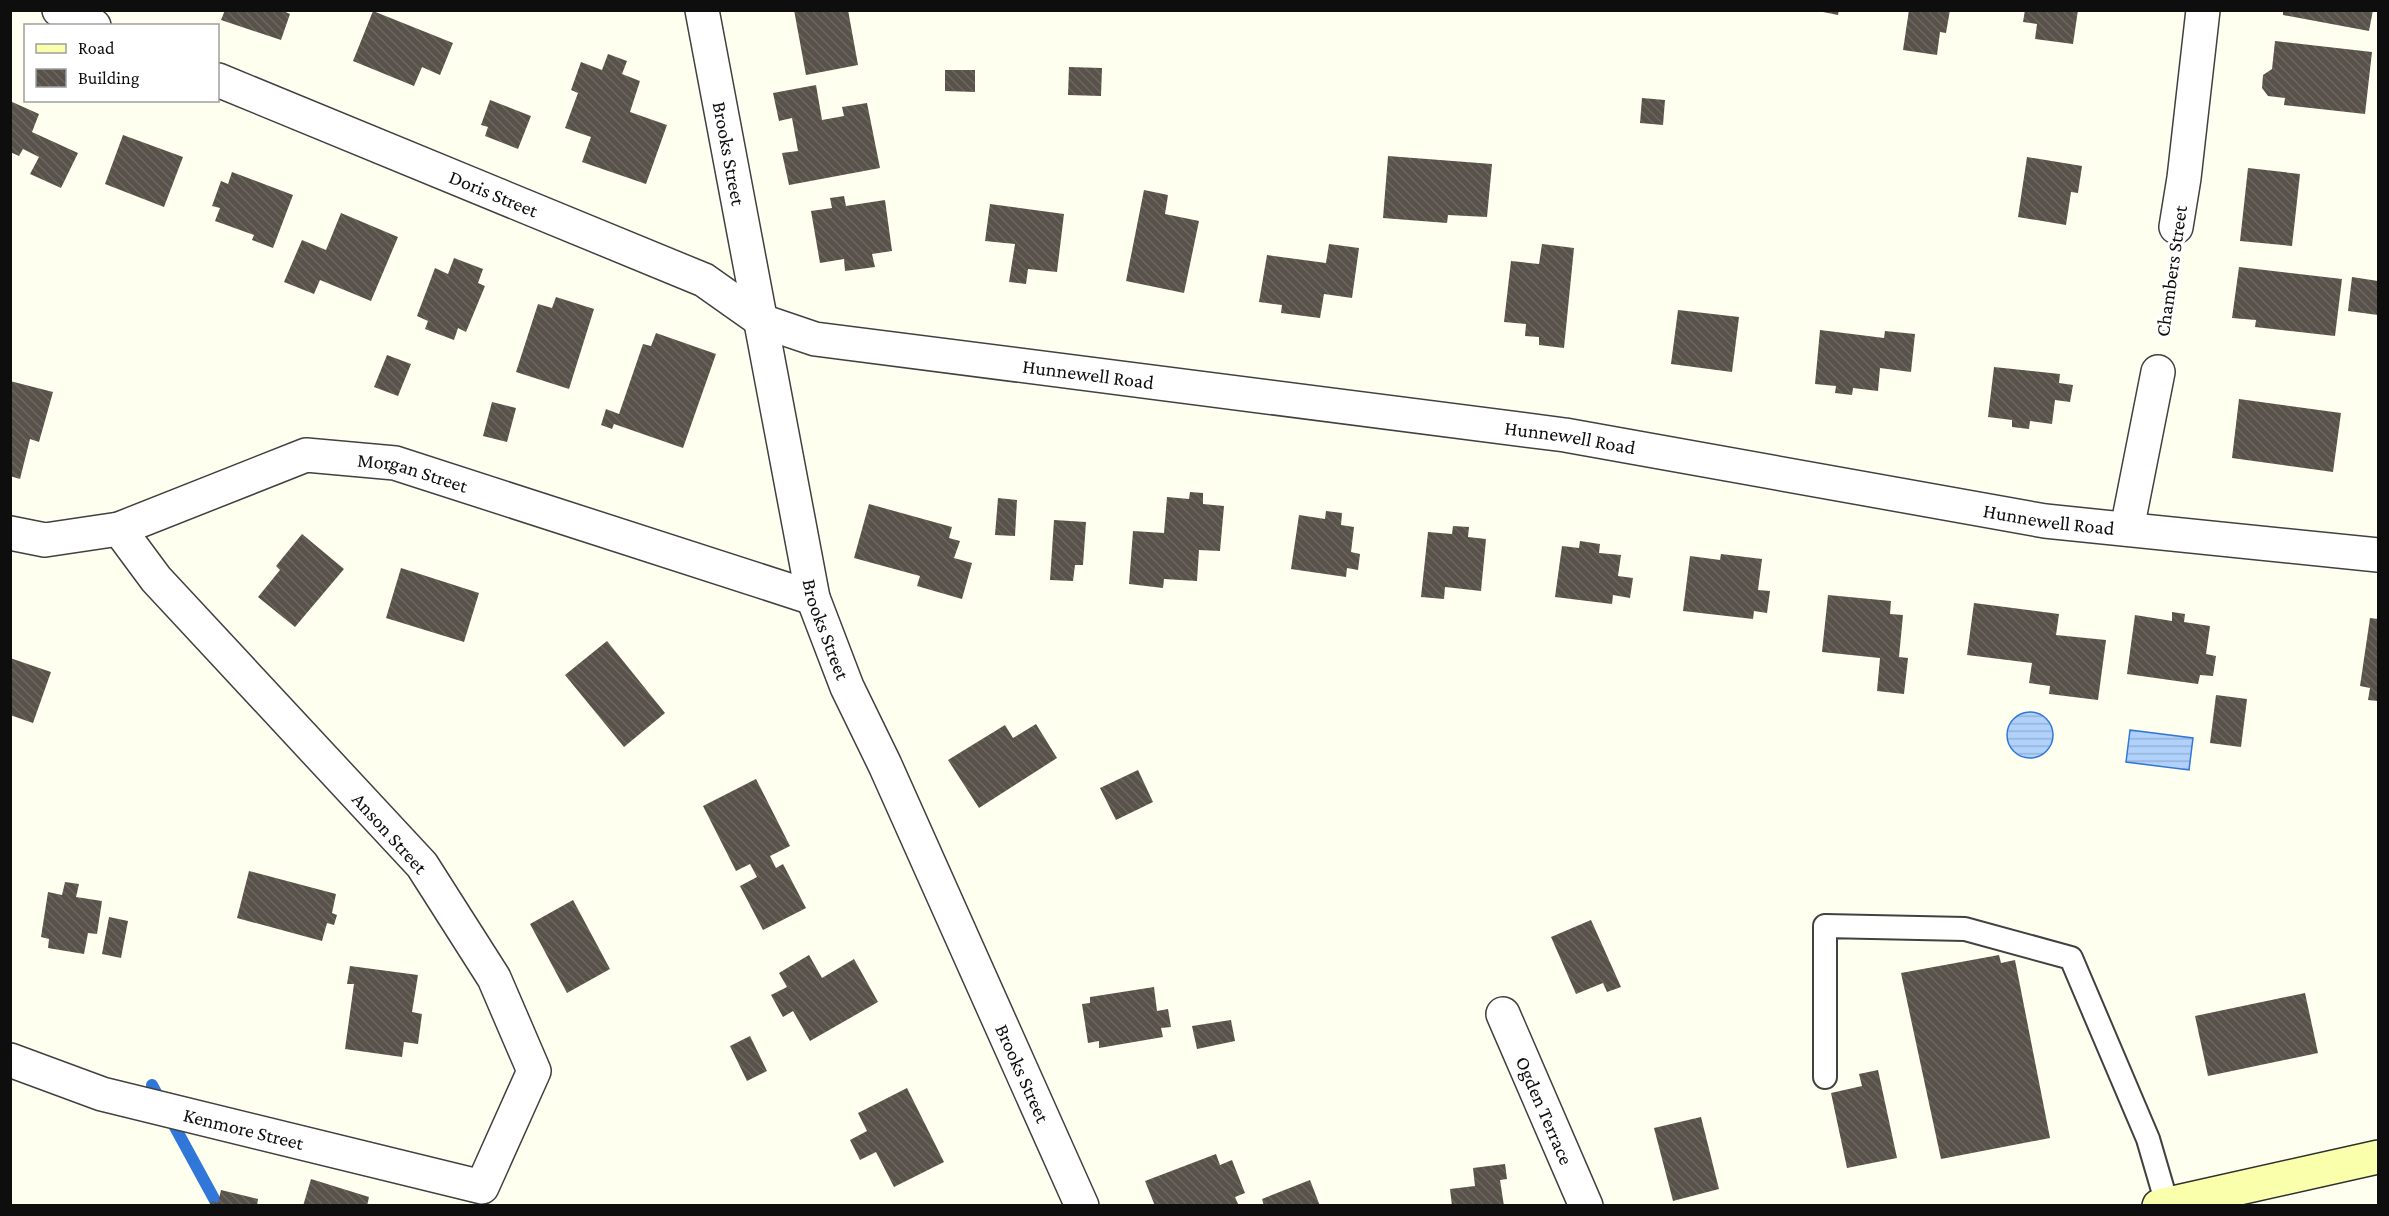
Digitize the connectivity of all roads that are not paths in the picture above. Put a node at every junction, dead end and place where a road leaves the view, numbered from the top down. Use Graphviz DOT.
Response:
graph roads {
  1 [pos="59,10"];
  2 [pos="702,10"];
  3 [pos="2203,10"];
  4 [pos="89,24"];
  5 [pos="219,80"];
  6 [pos="2176,227"];
  7 [pos="762,321"];
  8 [pos="2158,372"];
  9 [pos="119,529"];
  10 [pos="2127,529"];
  11 [pos="10,533"];
  12 [pos="2379,555"];
  13 [pos="813,598"];
  14 [pos="1503,1014"];
  15 [pos="10,1060"];
  16 [pos="1825,1077"];
  17 [pos="2379,1157"];
  18 [pos="482,1186"];
  19 [pos="2204,1201"];
  20 [pos="2163,1205"];
  21 [pos="1082,1206"];
  22 [pos="1586,1206"];
  1 -- 4 [label="street"];
  2 -- 7 [label="street, Brooks Street"];
  3 -- 6 [label="street, Chambers Street"];
  5 -- 7 [label="street, Doris Street"];
  7 -- 10 [label="street, Hunnewell Road"];
  7 -- 13 [label="street, Brooks Street"];
  8 -- 10 [label="street"];
  9 -- 11 [label="street, Morgan Street"];
  9 -- 13 [label="street, Morgan Street"];
  9 -- 18 [label="street, Anson Street"];
  10 -- 12 [label="street, Hunnewell Road"];
  13 -- 21 [label="street, Brooks Street"];
  14 -- 22 [label="street, Ogden Terrace"];
  15 -- 18 [label="street, Kenmore Street"];
  16 -- 20 [label="lane"];
  17 -- 19 [label="main road"];
  19 -- 20 [label="main road"];
}
